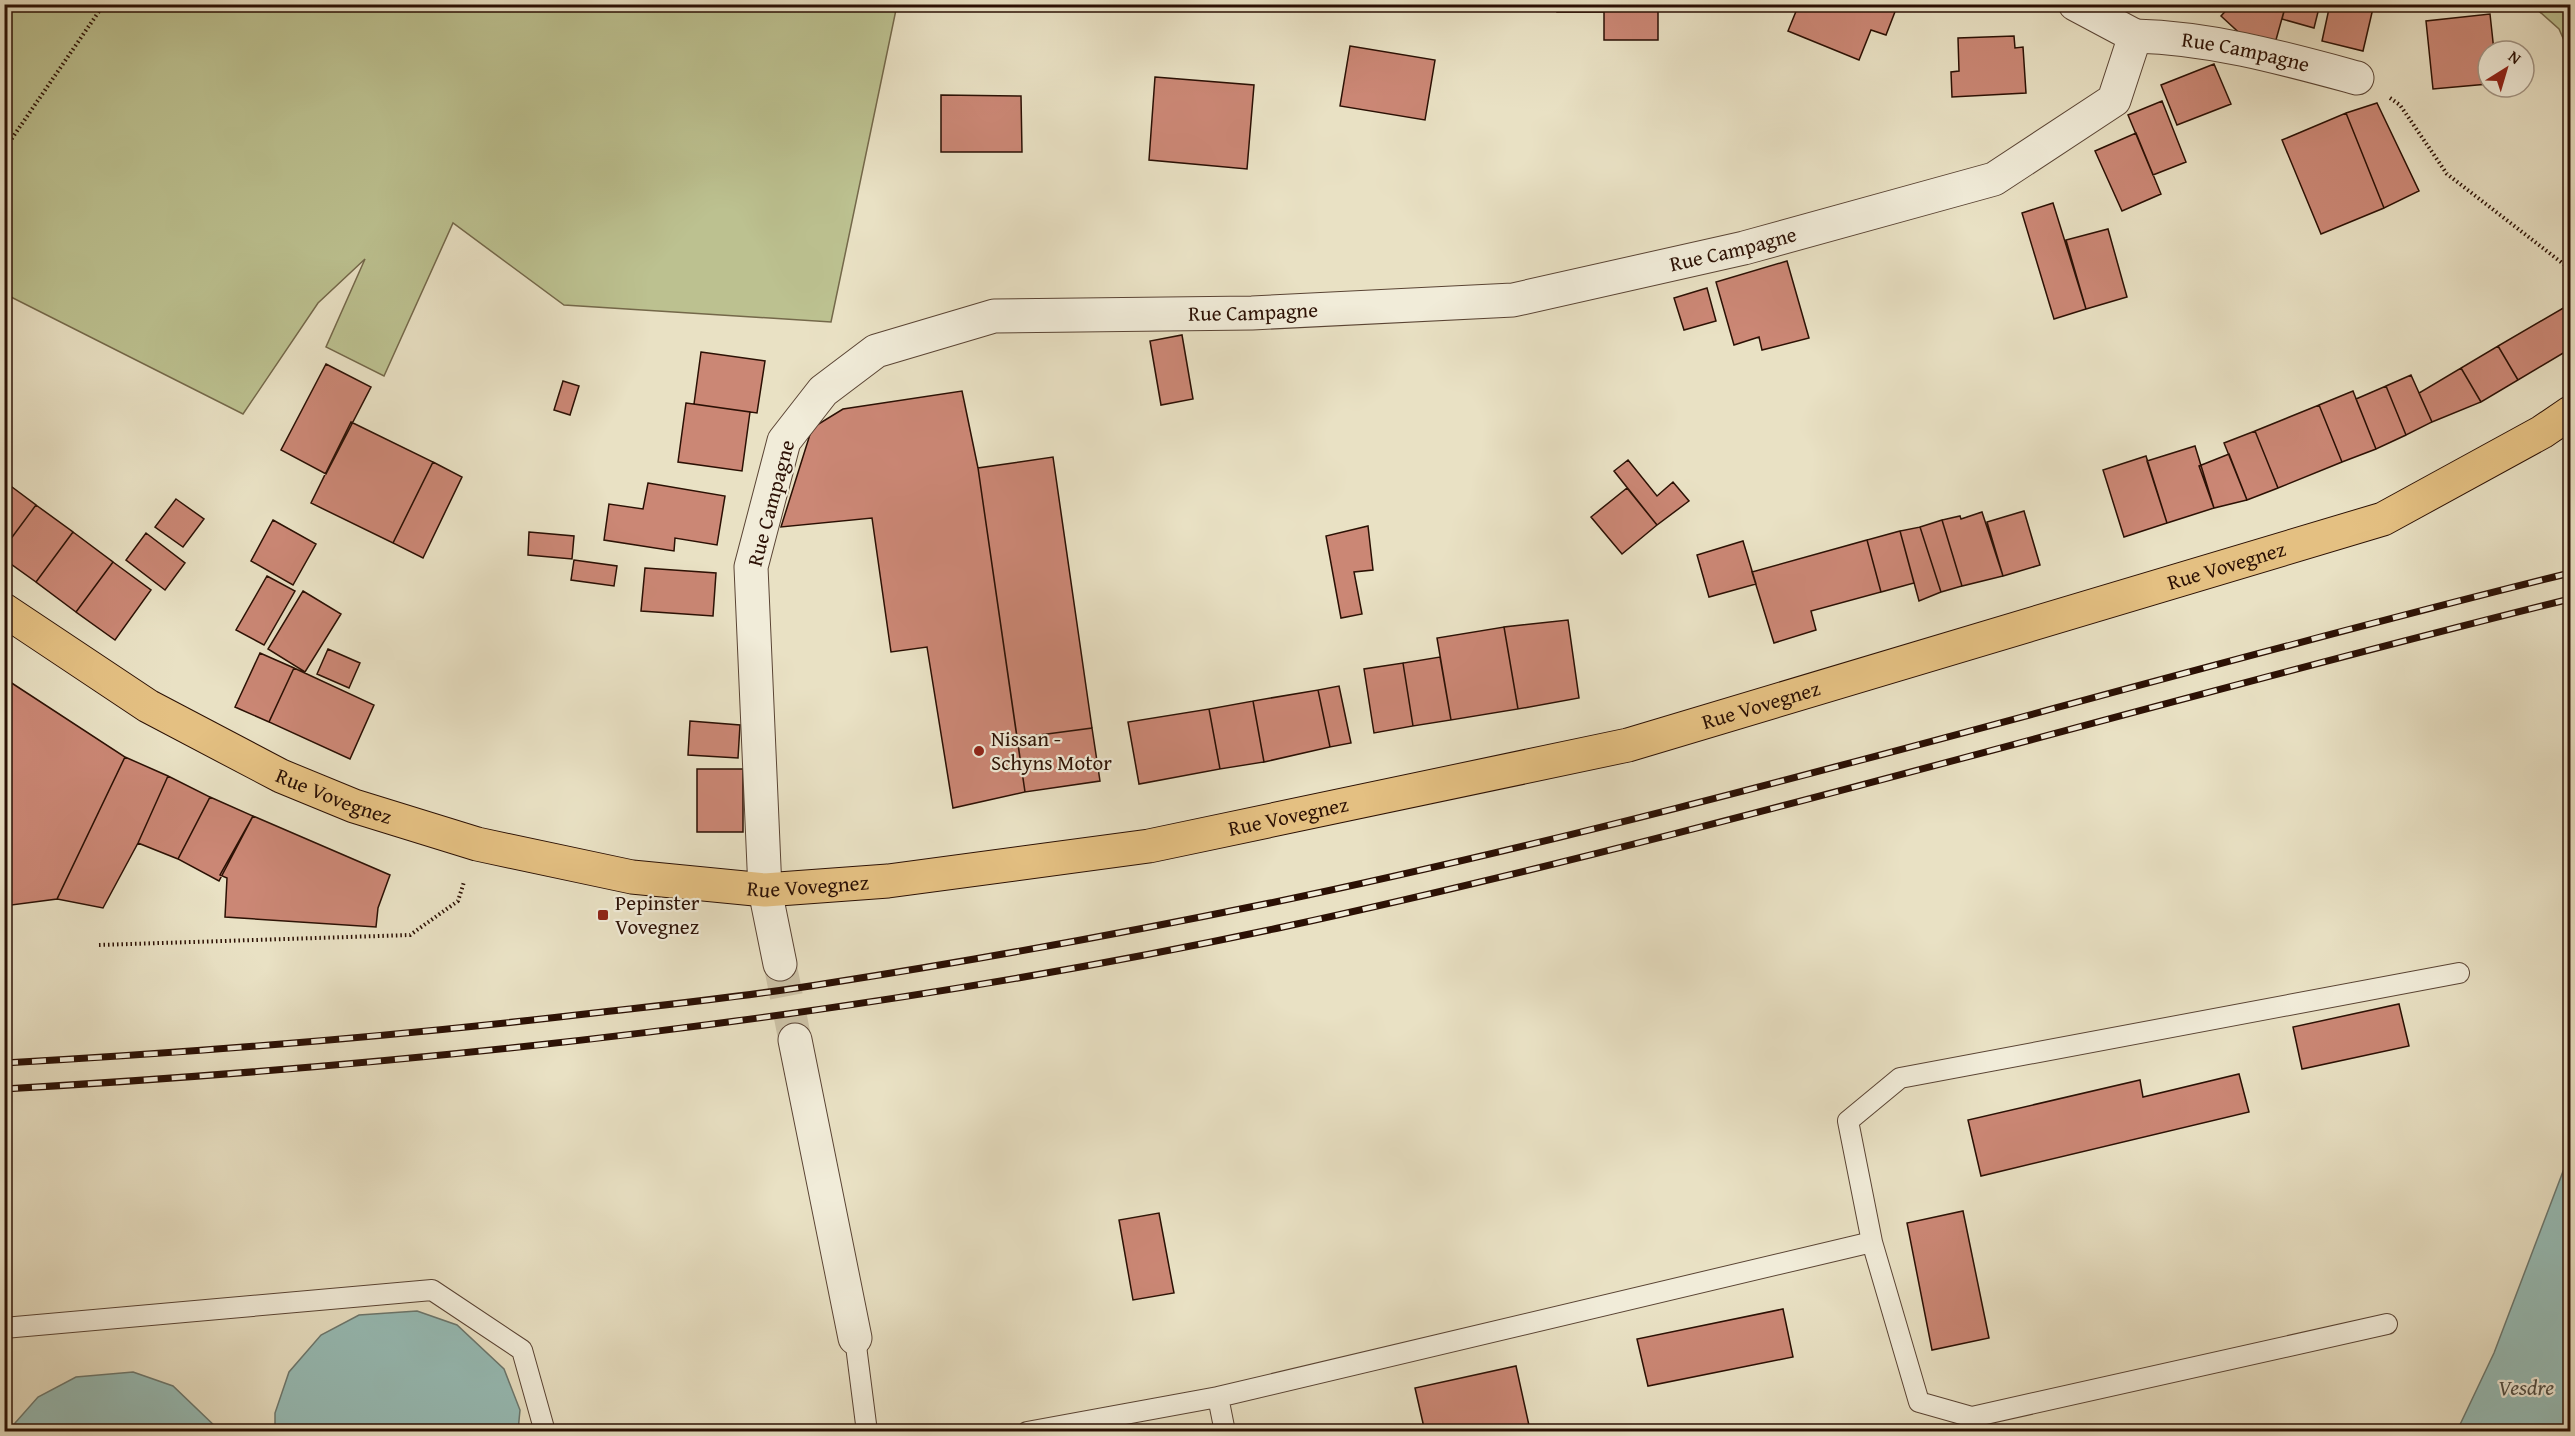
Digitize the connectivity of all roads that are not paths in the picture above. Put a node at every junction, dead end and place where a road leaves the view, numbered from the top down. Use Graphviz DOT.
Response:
graph roads {
  1 [pos="2075,4"];
  2 [pos="2135,36"];
  3 [pos="2357,78"];
  4 [pos="2571,413"];
  5 [pos="4,610"];
  6 [pos="765,890"];
  7 [pos="780,964"];
  8 [pos="2458,973"];
  9 [pos="795,1040"];
  10 [pos="1872,1242"];
  11 [pos="2387,1324"];
  12 [pos="4,1328"];
  13 [pos="855,1338"];
  14 [pos="1218,1397"];
  15 [pos="545,1431"];
  16 [pos="867,1431"];
  17 [pos="1027,1431"];
  18 [pos="1225,1431"];
  1 -- 2 [label="street, Rue Campagne"];
  2 -- 3 [label="street, Rue Campagne"];
  2 -- 6 [label="street, Rue Campagne"];
  4 -- 6 [label="main road, Rue Vovegnez"];
  5 -- 6 [label="main road, Rue Vovegnez"];
  6 -- 7 [label="street, Rue Campagne"];
  8 -- 10 [label="lane"];
  9 -- 13 [label="street"];
  10 -- 11 [label="lane"];
  10 -- 14 [label="lane"];
  12 -- 15 [label="lane"];
  13 -- 16 [label="lane"];
  14 -- 17 [label="lane"];
  14 -- 18 [label="lane"];
}
